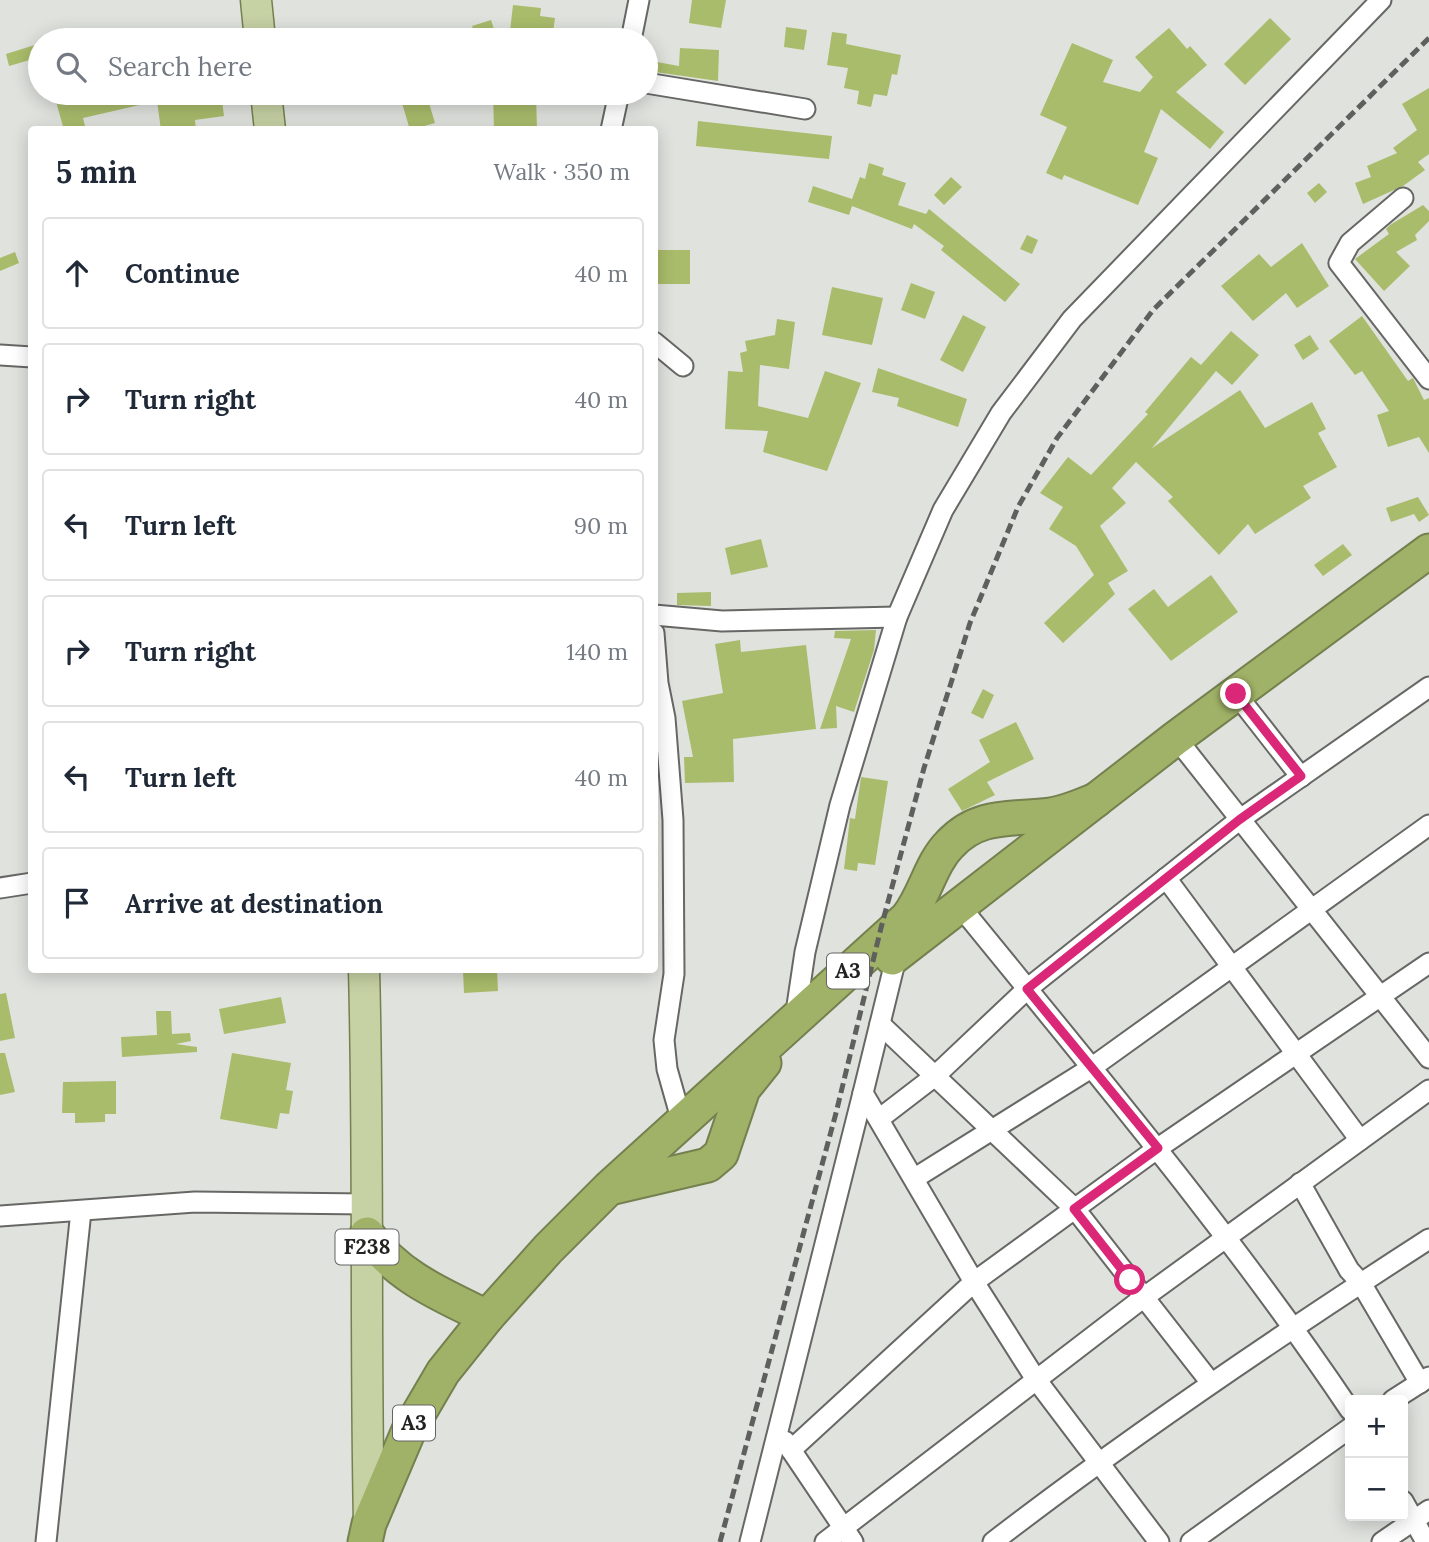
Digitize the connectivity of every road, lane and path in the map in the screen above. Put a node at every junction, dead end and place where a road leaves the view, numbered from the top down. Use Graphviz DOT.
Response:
graph roads {
  1 [pos="256,0"];
  2 [pos="639,0"];
  3 [pos="1381,0"];
  4 [pos="259,28"];
  5 [pos="633,28"];
  6 [pos="658,85"];
  7 [pos="267,105"];
  8 [pos="616,105"];
  9 [pos="805,109"];
  10 [pos="270,126"];
  11 [pos="612,126"];
  12 [pos="1403,198"];
  13 [pos="658,345"];
  14 [pos="0,355"];
  15 [pos="28,357"];
  16 [pos="683,366"];
  17 [pos="1429,379"];
  18 [pos="1429,551"];
  19 [pos="658,615"];
  20 [pos="897,617"];
  21 [pos="658,683"];
  22 [pos="1429,687"];
  23 [pos="1236,694"];
  24 [pos="1176,738"];
  25 [pos="1301,776"];
  26 [pos="1096,800"];
  27 [pos="1239,820"];
  28 [pos="1429,825"];
  29 [pos="1166,878"];
  30 [pos="28,884"];
  31 [pos="0,888"];
  32 [pos="960,905"];
  33 [pos="1310,911"];
  34 [pos="897,954"];
  35 [pos="1429,963"];
  36 [pos="1234,966"];
  37 [pos="365,973"];
  38 [pos="1027,989"];
  39 [pos="1381,997"];
  40 [pos="794,1019"];
  41 [pos="880,1024"];
  42 [pos="1296,1055"];
  43 [pos="1429,1058"];
  44 [pos="1091,1068"];
  45 [pos="935,1076"];
  46 [pos="1429,1090"];
  47 [pos="863,1093"];
  48 [pos="879,1119"];
  49 [pos="682,1122"];
  50 [pos="993,1129"];
  51 [pos="1360,1140"];
  52 [pos="1158,1148"];
  53 [pos="915,1178"];
  54 [pos="1300,1183"];
  55 [pos="609,1188"];
  56 [pos="1074,1209"];
  57 [pos="81,1210"];
  58 [pos="0,1216"];
  59 [pos="367,1219"];
  60 [pos="1226,1236"];
  61 [pos="1429,1239"];
  62 [pos="974,1282"];
  63 [pos="1361,1283"];
  64 [pos="1143,1297"];
  65 [pos="487,1317"];
  66 [pos="1294,1326"];
  67 [pos="1035,1378"];
  68 [pos="1425,1380"];
  69 [pos="1211,1383"];
  70 [pos="1401,1395"];
  71 [pos="1345,1402"];
  72 [pos="778,1431"];
  73 [pos="1345,1433"];
  74 [pos="791,1450"];
  75 [pos="1099,1460"];
  76 [pos="1421,1515"];
  77 [pos="367,1533"];
  78 [pos="848,1535"];
  79 [pos="46,1542"];
  80 [pos="750,1542"];
  81 [pos="825,1542"];
  82 [pos="993,1542"];
  83 [pos="1159,1542"];
  84 [pos="1191,1542"];
  85 [pos="1382,1542"];
  86 [pos="1426,1542"];
  1 -- 4 [label="main road"];
  2 -- 5 [label="street"];
  3 -- 20 [label="street"];
  6 -- 9 [label="street"];
  7 -- 10 [label="main road"];
  8 -- 11 [label="street"];
  12 -- 17 [label="street"];
  13 -- 16 [label="street"];
  14 -- 15 [label="street"];
  18 -- 23 [label="highway, A3"];
  19 -- 20 [label="street"];
  20 -- 40 [label="street"];
  21 -- 49 [label="street"];
  22 -- 25 [label="street"];
  23 -- 24 [label="highway, A3"];
  23 -- 25 [label="street"];
  24 -- 26 [label="highway, A3"];
  24 -- 27 [label="street"];
  25 -- 27 [label="street"];
  26 -- 32 [label="highway, A3"];
  26 -- 40 [label="highway, A3"];
  27 -- 29 [label="street"];
  27 -- 33 [label="street"];
  28 -- 33 [label="street"];
  29 -- 36 [label="street"];
  29 -- 38 [label="street"];
  30 -- 31 [label="street"];
  32 -- 34 [label="highway, A3"];
  32 -- 38 [label="street"];
  33 -- 36 [label="street"];
  33 -- 39 [label="street"];
  34 -- 41 [label="street"];
  34 -- 55 [label="highway, A3"];
  35 -- 39 [label="street"];
  36 -- 42 [label="street"];
  36 -- 44 [label="street"];
  37 -- 59 [label="main road, F238"];
  38 -- 44 [label="street"];
  38 -- 45 [label="street"];
  39 -- 42 [label="street"];
  39 -- 43 [label="street"];
  40 -- 49 [label="highway, A3"];
  41 -- 45 [label="street"];
  41 -- 47 [label="street"];
  42 -- 51 [label="street"];
  42 -- 52 [label="street"];
  44 -- 50 [label="street"];
  44 -- 52 [label="street"];
  45 -- 48 [label="street"];
  45 -- 50 [label="street"];
  46 -- 51 [label="street"];
  47 -- 48 [label="street"];
  47 -- 72 [label="street"];
  48 -- 53 [label="street"];
  49 -- 55 [label="highway, A3"];
  50 -- 53 [label="street"];
  50 -- 56 [label="street"];
  51 -- 54 [label="street"];
  52 -- 56 [label="street"];
  52 -- 60 [label="street"];
  53 -- 62 [label="street"];
  54 -- 60 [label="street"];
  54 -- 63 [label="street"];
  55 -- 65 [label="highway, A3"];
  56 -- 62 [label="street"];
  56 -- 64 [label="street"];
  57 -- 58 [label="street"];
  57 -- 59 [label="street"];
  57 -- 79 [label="street"];
  59 -- 65 [label="highway, F238"];
  59 -- 77 [label="main road, F238"];
  60 -- 64 [label="street"];
  60 -- 66 [label="street"];
  61 -- 63 [label="street"];
  62 -- 67 [label="street"];
  62 -- 74 [label="street"];
  63 -- 66 [label="street"];
  63 -- 68 [label="street"];
  64 -- 67 [label="street"];
  64 -- 69 [label="street"];
  65 -- 77 [label="highway, A3"];
  66 -- 69 [label="street"];
  66 -- 71 [label="street"];
  67 -- 75 [label="street"];
  67 -- 78 [label="street"];
  68 -- 70 [label="street"];
  69 -- 75 [label="street"];
  72 -- 74 [label="street"];
  72 -- 80 [label="street"];
  73 -- 84 [label="street"];
  74 -- 78 [label="street"];
  75 -- 82 [label="street"];
  75 -- 83 [label="street"];
  76 -- 85 [label="street"];
  76 -- 86 [label="street"];
  78 -- 81 [label="street"];
}
